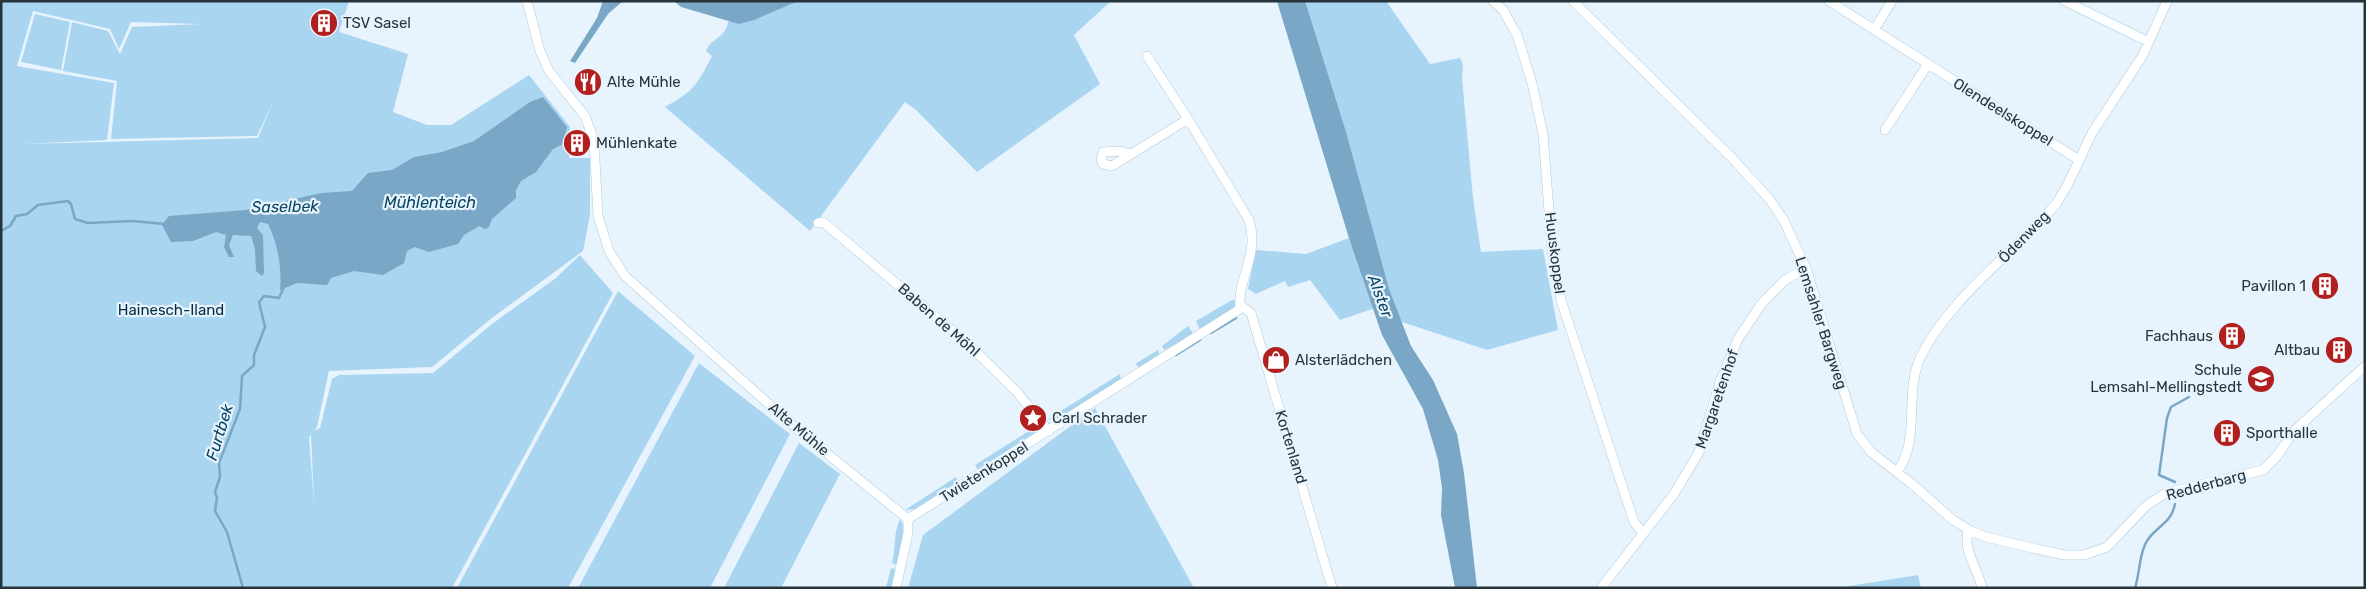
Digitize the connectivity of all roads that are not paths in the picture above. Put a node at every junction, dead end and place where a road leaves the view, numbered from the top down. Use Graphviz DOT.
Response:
graph roads {
  1 [pos="527,1"];
  2 [pos="1493,1"];
  3 [pos="1509,1"];
  4 [pos="1573,1"];
  5 [pos="1829,1"];
  6 [pos="1892,1"];
  7 [pos="2065,1"];
  8 [pos="2167,1"];
  9 [pos="1503,10"];
  10 [pos="1874,30"];
  11 [pos="2149,42"];
  12 [pos="1147,56"];
  13 [pos="1928,64"];
  14 [pos="1188,120"];
  15 [pos="1884,130"];
  16 [pos="1131,154"];
  17 [pos="2079,160"];
  18 [pos="818,223"];
  19 [pos="1806,268"];
  20 [pos="1243,308"];
  21 [pos="2365,366"];
  22 [pos="1049,431"];
  23 [pos="1897,472"];
  24 [pos="908,519"];
  25 [pos="1969,530"];
  26 [pos="1643,533"];
  27 [pos="896,588"];
  28 [pos="1332,588"];
  29 [pos="1601,588"];
  30 [pos="1982,588"];
  1 -- 24 [label="street, Alte Mühle"];
  2 -- 9 [label="street, Huuskoppel"];
  3 -- 9 [label="street"];
  4 -- 19 [label="street, Lemsahler Bargweg"];
  5 -- 10 [label="street, Olendeelskoppel"];
  6 -- 10 [label="street"];
  7 -- 11 [label="street"];
  8 -- 11 [label="street, Ödenweg"];
  9 -- 26 [label="street, Huuskoppel"];
  10 -- 13 [label="street, Olendeelskoppel"];
  11 -- 17 [label="street, Ödenweg"];
  12 -- 14 [label="street"];
  13 -- 15 [label="street"];
  13 -- 17 [label="street, Olendeelskoppel"];
  14 -- 16 [label="street"];
  14 -- 20 [label="street"];
  17 -- 23 [label="street, Ödenweg"];
  18 -- 22 [label="street, Baben de Möhl"];
  19 -- 23 [label="street, Lemsahler Bargweg"];
  19 -- 26 [label="street, Margaretenhof"];
  20 -- 22 [label="street, Twietenkoppel"];
  20 -- 28 [label="street, Kortenland"];
  21 -- 25 [label="street, Redderbarg"];
  22 -- 24 [label="street, Twietenkoppel"];
  23 -- 25 [label="street, Lemsahler Bargweg"];
  24 -- 27 [label="street"];
  25 -- 30 [label="street"];
  26 -- 29 [label="street, Margaretenhof"];
}
